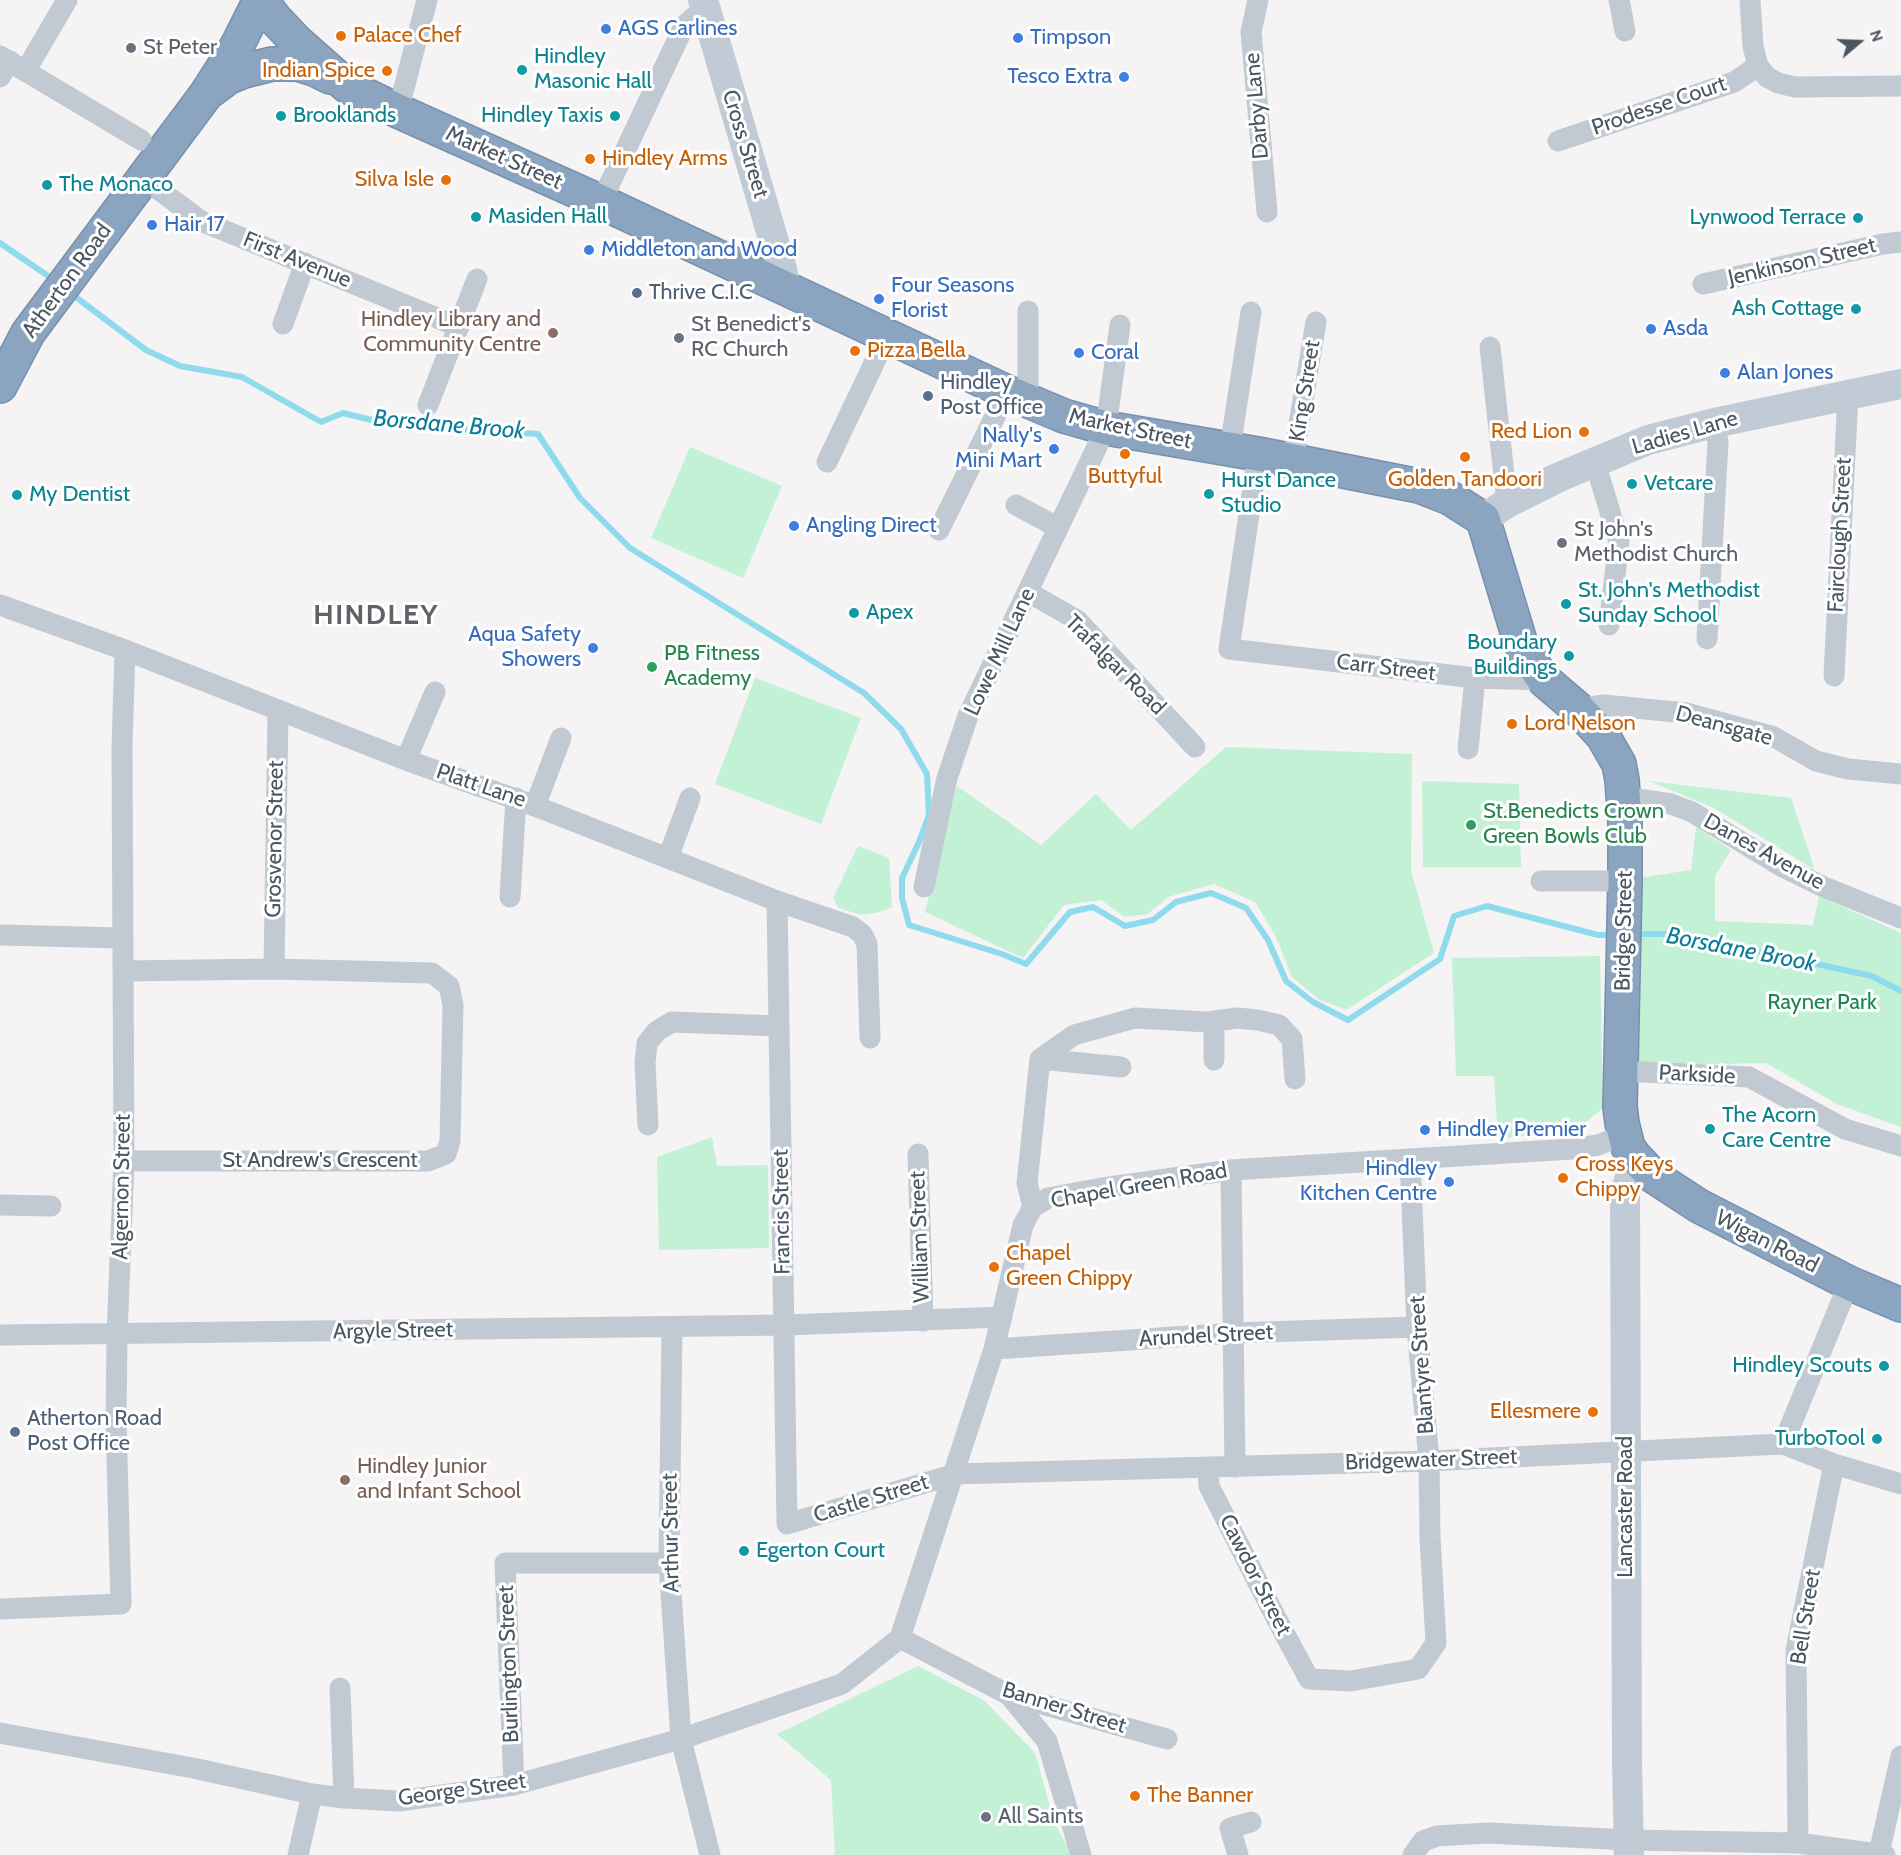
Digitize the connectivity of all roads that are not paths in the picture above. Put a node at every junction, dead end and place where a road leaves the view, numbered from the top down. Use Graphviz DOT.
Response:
graph roads {
  1 [pos="67,0"];
  2 [pos="260,0"];
  3 [pos="427,0"];
  4 [pos="1258,0"];
  5 [pos="1619,0"];
  6 [pos="1750,0"];
  7 [pos="704,5"];
  8 [pos="1625,31"];
  9 [pos="9,66"];
  10 [pos="1758,66"];
  11 [pos="347,86"];
  12 [pos="1901,86"];
  13 [pos="207,93"];
  14 [pos="398,111"];
  15 [pos="141,140"];
  16 [pos="1558,141"];
  17 [pos="143,178"];
  18 [pos="601,202"];
  19 [pos="1268,212"];
  20 [pos="1901,242"];
  21 [pos="305,263"];
  22 [pos="477,279"];
  23 [pos="1703,284"];
  24 [pos="786,288"];
  25 [pos="1028,311"];
  26 [pos="1251,312"];
  27 [pos="1316,322"];
  28 [pos="283,324"];
  29 [pos="1120,325"];
  30 [pos="459,327"];
  31 [pos="887,336"];
  32 [pos="1491,347"];
  33 [pos="3,369"];
  34 [pos="1901,384"];
  35 [pos="1848,394"];
  36 [pos="1017,397"];
  37 [pos="428,405"];
  38 [pos="1714,423"];
  39 [pos="1106,428"];
  40 [pos="1244,451"];
  41 [pos="1293,460"];
  42 [pos="827,462"];
  43 [pos="1594,462"];
  44 [pos="1016,505"];
  45 [pos="1495,511"];
  46 [pos="1057,527"];
  47 [pos="939,530"];
  48 [pos="1028,592"];
  49 [pos="0,605"];
  50 [pos="1608,625"];
  51 [pos="1707,639"];
  52 [pos="125,650"];
  53 [pos="1834,676"];
  54 [pos="1474,678"];
  55 [pos="1544,680"];
  56 [pos="435,692"];
  57 [pos="1578,709"];
  58 [pos="278,710"];
  59 [pos="561,738"];
  60 [pos="1196,747"];
  61 [pos="1468,749"];
  62 [pos="406,760"];
  63 [pos="1901,774"];
  64 [pos="1624,797"];
  65 [pos="516,798"];
  66 [pos="690,798"];
  67 [pos="536,806"];
  68 [pos="668,858"];
  69 [pos="1541,881"];
  70 [pos="1625,881"];
  71 [pos="924,887"];
  72 [pos="510,897"];
  73 [pos="777,901"];
  74 [pos="1901,918"];
  75 [pos="0,935"];
  76 [pos="122,938"];
  77 [pos="274,969"];
  78 [pos="123,971"];
  79 [pos="1215,1021"];
  80 [pos="778,1026"];
  81 [pos="870,1038"];
  82 [pos="1040,1059"];
  83 [pos="1214,1060"];
  84 [pos="1121,1067"];
  85 [pos="1621,1071"];
  86 [pos="1295,1079"];
  87 [pos="648,1125"];
  88 [pos="1624,1135"];
  89 [pos="1901,1146"];
  90 [pos="918,1154"];
  91 [pos="1410,1159"];
  92 [pos="124,1161"];
  93 [pos="1642,1165"];
  94 [pos="1231,1170"];
  95 [pos="0,1206"];
  96 [pos="51,1206"];
  97 [pos="1033,1207"];
  98 [pos="1849,1283"];
  99 [pos="1901,1305"];
  100 [pos="1002,1317"];
  101 [pos="923,1321"];
  102 [pos="785,1325"];
  103 [pos="672,1327"];
  104 [pos="1418,1327"];
  105 [pos="1234,1333"];
  106 [pos="0,1335"];
  107 [pos="117,1335"];
  108 [pos="994,1349"];
  109 [pos="1783,1444"];
  110 [pos="1626,1452"];
  111 [pos="1430,1461"];
  112 [pos="1834,1464"];
  113 [pos="1235,1467"];
  114 [pos="1208,1468"];
  115 [pos="955,1474"];
  116 [pos="1901,1484"];
  117 [pos="787,1524"];
  118 [pos="669,1563"];
  119 [pos="0,1609"];
  120 [pos="900,1638"];
  121 [pos="1309,1679"];
  122 [pos="340,1688"];
  123 [pos="1009,1695"];
  124 [pos="0,1733"];
  125 [pos="681,1739"];
  126 [pos="1167,1739"];
  127 [pos="1901,1756"];
  128 [pos="514,1785"];
  129 [pos="312,1794"];
  130 [pos="344,1798"];
  131 [pos="1251,1822"];
  132 [pos="1798,1843"];
  133 [pos="1629,1848"];
  134 [pos="1882,1854"];
  135 [pos="298,1855"];
  136 [pos="710,1855"];
  137 [pos="1081,1855"];
  138 [pos="1238,1855"];
  139 [pos="1413,1855"];
  1 -- 9 [label="street"];
  2 -- 11 [label="highway, Market Street"];
  2 -- 13 [label="highway, Atherton Road"];
  3 -- 14 [label="street"];
  4 -- 19 [label="street, Darby Lane"];
  5 -- 8 [label="street"];
  6 -- 10 [label="street"];
  7 -- 18 [label="street"];
  7 -- 24 [label="street, Cross Street"];
  9 -- 15 [label="street"];
  10 -- 12 [label="street"];
  10 -- 16 [label="street, Prodesse Court"];
  11 -- 13 [label="highway"];
  11 -- 14 [label="highway, Market Street"];
  13 -- 17 [label="highway, Atherton Road"];
  14 -- 18 [label="highway, Market Street"];
  17 -- 21 [label="street, First Avenue"];
  17 -- 33 [label="highway, Atherton Road"];
  18 -- 24 [label="highway, Market Street"];
  20 -- 23 [label="street, Jenkinson Street"];
  21 -- 28 [label="street"];
  21 -- 30 [label="street, First Avenue"];
  22 -- 30 [label="street"];
  24 -- 31 [label="highway, Market Street"];
  25 -- 36 [label="street"];
  26 -- 40 [label="street"];
  27 -- 41 [label="street, King Street"];
  29 -- 39 [label="street, Lowe Mill Lane"];
  30 -- 37 [label="street"];
  31 -- 36 [label="highway, Market Street"];
  31 -- 42 [label="street"];
  32 -- 45 [label="street"];
  34 -- 35 [label="street, Ladies Lane"];
  35 -- 38 [label="street, Ladies Lane"];
  35 -- 53 [label="street, Fairclough Street"];
  36 -- 39 [label="highway, Market Street"];
  36 -- 47 [label="street"];
  38 -- 43 [label="street, Ladies Lane"];
  38 -- 51 [label="street"];
  39 -- 40 [label="highway, Market Street"];
  39 -- 46 [label="street, Lowe Mill Lane"];
  40 -- 41 [label="highway, Market Street"];
  40 -- 54 [label="street, Carr Street"];
  41 -- 45 [label="highway, Market Street"];
  43 -- 45 [label="street, Ladies Lane"];
  43 -- 50 [label="street"];
  44 -- 46 [label="street"];
  45 -- 55 [label="highway, Bridge Street"];
  46 -- 48 [label="street, Lowe Mill Lane"];
  48 -- 60 [label="street, Trafalgar Road"];
  48 -- 71 [label="street, Lowe Mill Lane"];
  49 -- 52 [label="street, Platt Lane"];
  52 -- 58 [label="street, Platt Lane"];
  52 -- 76 [label="street, Algernon Street"];
  54 -- 55 [label="street, Carr Street"];
  54 -- 61 [label="street"];
  55 -- 57 [label="highway, Bridge Street"];
  56 -- 62 [label="street"];
  57 -- 63 [label="street, Deansgate"];
  57 -- 64 [label="highway, Bridge Street"];
  58 -- 62 [label="street, Platt Lane"];
  58 -- 77 [label="street, Grosvenor Street"];
  59 -- 67 [label="street"];
  62 -- 65 [label="street, Platt Lane"];
  64 -- 70 [label="highway, Bridge Street"];
  64 -- 74 [label="street, Danes Avenue"];
  65 -- 67 [label="street, Platt Lane"];
  65 -- 72 [label="street"];
  66 -- 68 [label="street"];
  67 -- 68 [label="street, Platt Lane"];
  68 -- 73 [label="street, Platt Lane"];
  69 -- 70 [label="street"];
  70 -- 85 [label="highway, Bridge Street"];
  73 -- 80 [label="street, Francis Street"];
  73 -- 81 [label="street, Platt Lane"];
  75 -- 76 [label="street"];
  76 -- 78 [label="street, Algernon Street"];
  77 -- 78 [label="street, St Andrew's Crescent"];
  77 -- 92 [label="street, St Andrew's Crescent"];
  78 -- 92 [label="street, Algernon Street"];
  79 -- 82 [label="street"];
  79 -- 83 [label="street"];
  79 -- 86 [label="street"];
  80 -- 87 [label="street"];
  80 -- 102 [label="street, Francis Street"];
  82 -- 84 [label="street"];
  82 -- 97 [label="street"];
  85 -- 88 [label="highway, Bridge Street"];
  85 -- 89 [label="street, Parkside"];
  88 -- 91 [label="street, Chapel Green Road"];
  88 -- 93 [label="highway, Bridge Street"];
  90 -- 101 [label="street, William Street"];
  91 -- 94 [label="street, Chapel Green Road"];
  91 -- 104 [label="street, Blantyre Street"];
  92 -- 107 [label="street, Algernon Street"];
  93 -- 98 [label="highway, Wigan Road"];
  93 -- 110 [label="street, Lancaster Road"];
  94 -- 97 [label="street, Chapel Green Road"];
  94 -- 105 [label="street"];
  95 -- 96 [label="street"];
  97 -- 100 [label="street, Chapel Green Road"];
  98 -- 99 [label="highway, Wigan Road"];
  98 -- 109 [label="street"];
  100 -- 101 [label="street, Argyle Street"];
  100 -- 108 [label="street, Chapel Green Road"];
  101 -- 102 [label="street, Argyle Street"];
  102 -- 103 [label="street, Argyle Street"];
  102 -- 117 [label="street, Francis Street"];
  103 -- 107 [label="street, Argyle Street"];
  103 -- 118 [label="street, Arthur Street"];
  104 -- 105 [label="street, Arundel Street"];
  104 -- 111 [label="street, Blantyre Street"];
  105 -- 108 [label="street, Arundel Street"];
  105 -- 113 [label="street"];
  106 -- 107 [label="street, Argyle Street"];
  107 -- 119 [label="street, Algernon Street"];
  108 -- 115 [label="street, Chapel Green Road"];
  109 -- 110 [label="street, Bridgewater Street"];
  109 -- 112 [label="street, Bridgewater Street"];
  110 -- 111 [label="street, Bridgewater Street"];
  110 -- 133 [label="street, Lancaster Road"];
  111 -- 113 [label="street, Bridgewater Street"];
  111 -- 121 [label="street, Blantyre Street"];
  112 -- 116 [label="street, Bridgewater Street"];
  112 -- 132 [label="street, Bell Street"];
  113 -- 114 [label="street, Bridgewater Street"];
  114 -- 115 [label="street, Bridgewater Street"];
  114 -- 121 [label="street, Cawdor Street"];
  115 -- 117 [label="street, Castle Street"];
  115 -- 120 [label="street, Chapel Green Road"];
  118 -- 125 [label="street, Arthur Street"];
  118 -- 128 [label="street, Burlington Street"];
  120 -- 123 [label="street, Banner Street"];
  120 -- 125 [label="street, George Street"];
  122 -- 130 [label="street"];
  123 -- 126 [label="street, Banner Street"];
  123 -- 137 [label="street"];
  124 -- 129 [label="street, George Street"];
  125 -- 128 [label="street, George Street"];
  125 -- 136 [label="street, Arthur Street"];
  127 -- 134 [label="street"];
  128 -- 130 [label="street, George Street"];
  129 -- 130 [label="street, George Street"];
  129 -- 135 [label="street"];
  131 -- 138 [label="street"];
  132 -- 133 [label="street"];
  132 -- 134 [label="street"];
  133 -- 139 [label="street"];
}
